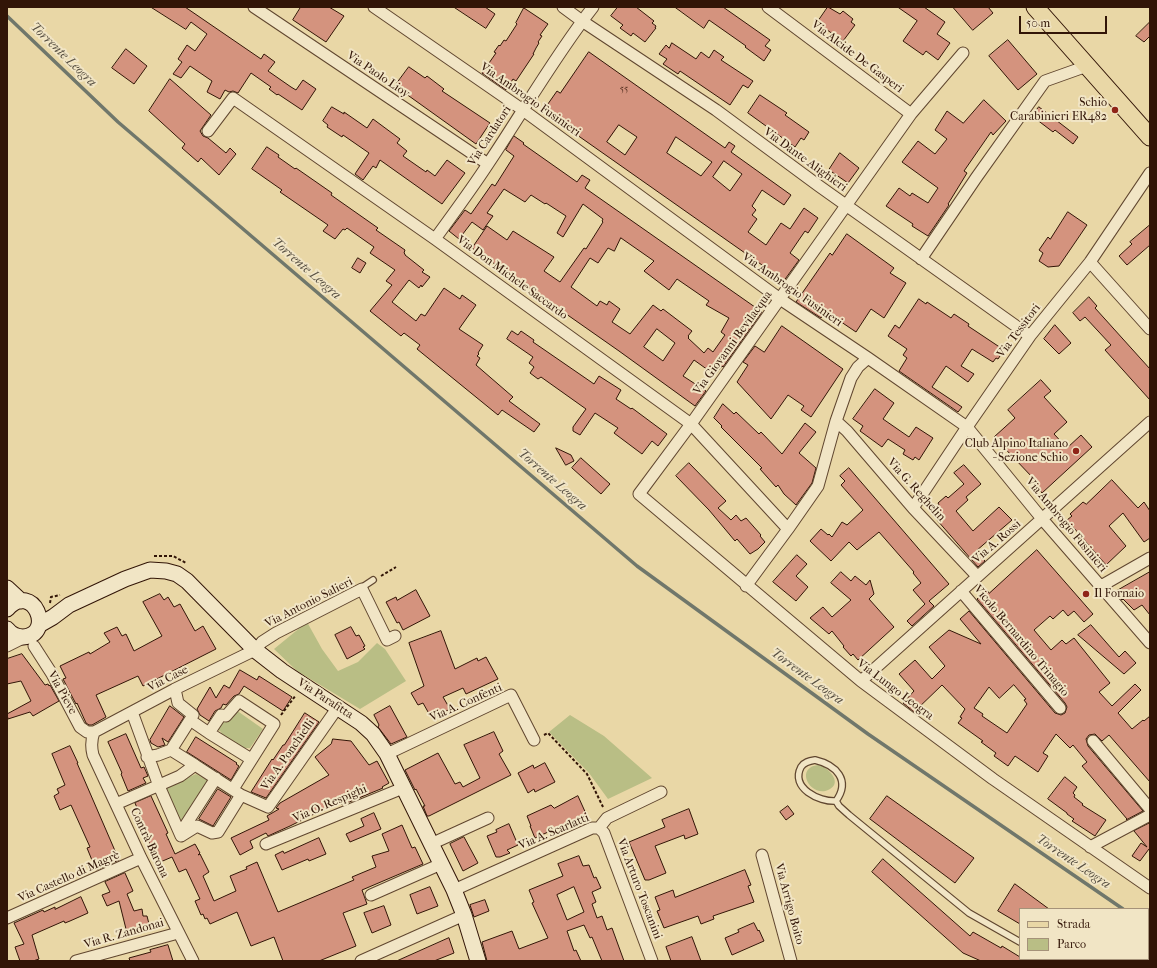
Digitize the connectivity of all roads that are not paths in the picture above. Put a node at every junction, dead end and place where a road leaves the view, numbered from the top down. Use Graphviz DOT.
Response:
graph roads {
  1 [pos="254,7"];
  2 [pos="374,7"];
  3 [pos="563,7"];
  4 [pos="593,7"];
  5 [pos="768,7"];
  6 [pos="1035,7"];
  7 [pos="582,21"];
  8 [pos="963,53"];
  9 [pos="1087,66"];
  10 [pos="523,110"];
  11 [pos="911,114"];
  12 [pos="208,131"];
  13 [pos="1150,137"];
  14 [pos="488,164"];
  15 [pos="1150,173"];
  16 [pos="846,206"];
  17 [pos="435,239"];
  18 [pos="921,259"];
  19 [pos="1090,262"];
  20 [pos="780,299"];
  21 [pos="1150,329"];
  22 [pos="1030,336"];
  23 [pos="868,358"];
  24 [pos="836,420"];
  25 [pos="1150,422"];
  26 [pos="691,424"];
  27 [pos="967,427"];
  28 [pos="639,494"];
  29 [pos="913,508"];
  30 [pos="1043,520"];
  31 [pos="788,529"];
  32 [pos="1150,558"];
  33 [pos="977,576"];
  34 [pos="373,580"];
  35 [pos="746,586"];
  36 [pos="1101,586"];
  37 [pos="7,588"];
  38 [pos="362,589"];
  39 [pos="961,592"];
  40 [pos="28,603"];
  41 [pos="69,605"];
  42 [pos="7,609"];
  43 [pos="39,625"];
  44 [pos="7,629"];
  45 [pos="396,636"];
  46 [pos="31,641"];
  47 [pos="1150,643"];
  48 [pos="7,646"];
  49 [pos="255,650"];
  50 [pos="861,682"];
  51 [pos="175,689"];
  52 [pos="338,707"];
  53 [pos="1060,708"];
  54 [pos="132,712"];
  55 [pos="190,720"];
  56 [pos="94,732"];
  57 [pos="209,733"];
  58 [pos="534,740"];
  59 [pos="1093,741"];
  60 [pos="171,750"];
  61 [pos="387,754"];
  62 [pos="147,757"];
  63 [pos="251,760"];
  64 [pos="195,765"];
  65 [pos="216,778"];
  66 [pos="159,786"];
  67 [pos="403,788"];
  68 [pos="237,792"];
  69 [pos="661,792"];
  70 [pos="836,801"];
  71 [pos="116,804"];
  72 [pos="1150,808"];
  73 [pos="1150,815"];
  74 [pos="488,818"];
  75 [pos="599,828"];
  76 [pos="181,836"];
  77 [pos="266,844"];
  78 [pos="431,844"];
  79 [pos="1090,848"];
  80 [pos="762,855"];
  81 [pos="141,858"];
  82 [pos="441,864"];
  83 [pos="1150,888"];
  84 [pos="454,890"];
  85 [pos="371,895"];
  86 [pos="464,915"];
  87 [pos="7,918"];
  88 [pos="178,932"];
  89 [pos="1019,941"];
  90 [pos="76,961"];
  91 [pos="193,961"];
  92 [pos="361,961"];
  93 [pos="478,961"];
  94 [pos="652,961"];
  95 [pos="791,961"];
  1 -- 14 [label="street, Via Paolo Lioy"];
  2 -- 10 [label="street, Via Ambrogio Fusinieri"];
  3 -- 7 [label="street, Via Dante Alighieri"];
  4 -- 7 [label="street, Via Cardatori"];
  5 -- 11 [label="street, Via Alcide De Gasperi"];
  6 -- 9 [label="main road"];
  7 -- 10 [label="street, Via Cardatori"];
  7 -- 16 [label="street, Via Dante Alighieri"];
  8 -- 11 [label="street, Via Giovanni Bevilacqua"];
  9 -- 13 [label="main road"];
  9 -- 18 [label="street"];
  10 -- 14 [label="street, Via Cardatori"];
  10 -- 20 [label="street, Via Ambrogio Fusinieri"];
  11 -- 16 [label="street, Via Giovanni Bevilacqua"];
  12 -- 17 [label="street, Via Don Michele Saccardo"];
  14 -- 17 [label="street, Via Cardatori"];
  15 -- 19 [label="street, Via Tessitori"];
  16 -- 18 [label="street, Via Dante Alighieri"];
  16 -- 20 [label="street, Via Giovanni Bevilacqua"];
  17 -- 26 [label="street, Via Don Michele Saccardo"];
  18 -- 22 [label="street, Via Dante Alighieri"];
  19 -- 21 [label="street"];
  19 -- 22 [label="street, Via Tessitori"];
  20 -- 23 [label="street, Via Ambrogio Fusinieri"];
  20 -- 26 [label="street, Via Giovanni Bevilacqua"];
  22 -- 27 [label="street, Via Tessitori"];
  23 -- 24 [label="street"];
  23 -- 27 [label="street, Via Ambrogio Fusinieri"];
  24 -- 29 [label="street, Via G. Reghelin"];
  24 -- 31 [label="street"];
  25 -- 30 [label="street, Via A. Rossi"];
  26 -- 28 [label="street, Via Giovanni Bevilacqua"];
  26 -- 31 [label="street, Via Don Michele Saccardo"];
  27 -- 29 [label="street, Via Tessitori"];
  27 -- 30 [label="street, Via Ambrogio Fusinieri"];
  28 -- 35 [label="street, Via Lungo Leogra"];
  29 -- 33 [label="street, Via G. Reghelin"];
  30 -- 33 [label="street, Via A. Rossi"];
  30 -- 36 [label="street, Via Ambrogio Fusinieri"];
  31 -- 35 [label="street"];
  32 -- 36 [label="street"];
  33 -- 39 [label="street, Via A. Rossi"];
  34 -- 38 [label="lane"];
  35 -- 50 [label="street, Via Lungo Leogra"];
  36 -- 47 [label="street, Via Ambrogio Fusinieri"];
  37 -- 40 [label="street"];
  38 -- 45 [label="street, Via Antonio Salieri"];
  38 -- 49 [label="street, Via Antonio Salieri"];
  39 -- 50 [label="street, Via A. Rossi"];
  39 -- 53 [label="street, Vicolo Bernardino Trinagio"];
  40 -- 41 [label="street, Via Parafitta"];
  40 -- 42 [label="street"];
  40 -- 43 [label="street"];
  41 -- 43 [label="street, Via Parafitta"];
  41 -- 49 [label="street, Via Parafitta"];
  43 -- 46 [label="street, Via Parafitta"];
  44 -- 46 [label="street"];
  46 -- 48 [label="street"];
  46 -- 56 [label="street, Via Pieve"];
  49 -- 51 [label="street, Via Case"];
  49 -- 52 [label="street, Via Parafitta"];
  50 -- 79 [label="street, Via Lungo Leogra"];
  51 -- 54 [label="street, Via Case"];
  51 -- 55 [label="street"];
  52 -- 61 [label="street, Via Parafitta"];
  52 -- 68 [label="street, Via A. Ponchielli"];
  54 -- 56 [label="street, Via Case"];
  54 -- 62 [label="street"];
  55 -- 57 [label="street"];
  55 -- 60 [label="street"];
  56 -- 71 [label="street, Contrà Barona"];
  57 -- 63 [label="street"];
  57 -- 63 [label="street"];
  58 -- 61 [label="street, Via A. Confenti"];
  59 -- 72 [label="street"];
  60 -- 62 [label="street"];
  60 -- 64 [label="street"];
  61 -- 67 [label="street, Via Parafitta"];
  62 -- 66 [label="street"];
  63 -- 68 [label="street"];
  64 -- 65 [label="street"];
  64 -- 66 [label="street"];
  65 -- 68 [label="street"];
  65 -- 76 [label="street"];
  66 -- 71 [label="street"];
  66 -- 76 [label="street"];
  67 -- 77 [label="street, Via O. Respighi"];
  67 -- 78 [label="street, Via Parafitta"];
  68 -- 76 [label="street"];
  69 -- 75 [label="street, Via A. Scarlatti"];
  70 -- 70 [label="lane"];
  70 -- 89 [label="lane"];
  71 -- 81 [label="street, Contrà Barona"];
  73 -- 79 [label="street"];
  74 -- 78 [label="street"];
  75 -- 84 [label="street, Via A. Scarlatti"];
  75 -- 94 [label="street, Via Arturo Toscanini"];
  78 -- 82 [label="street, Via Parafitta"];
  79 -- 83 [label="street, Via Lungo Leogra"];
  80 -- 95 [label="street, Via Arrigo Boito"];
  81 -- 87 [label="street, Via Castello di Magrè"];
  81 -- 88 [label="street, Contrà Barona"];
  82 -- 84 [label="street, Via Parafitta"];
  82 -- 85 [label="street"];
  84 -- 86 [label="street, Via Parafitta"];
  86 -- 92 [label="street"];
  86 -- 93 [label="street, Via Parafitta"];
  88 -- 90 [label="street, Via R. Zandonai"];
  88 -- 91 [label="street, Contrà Barona"];
}
